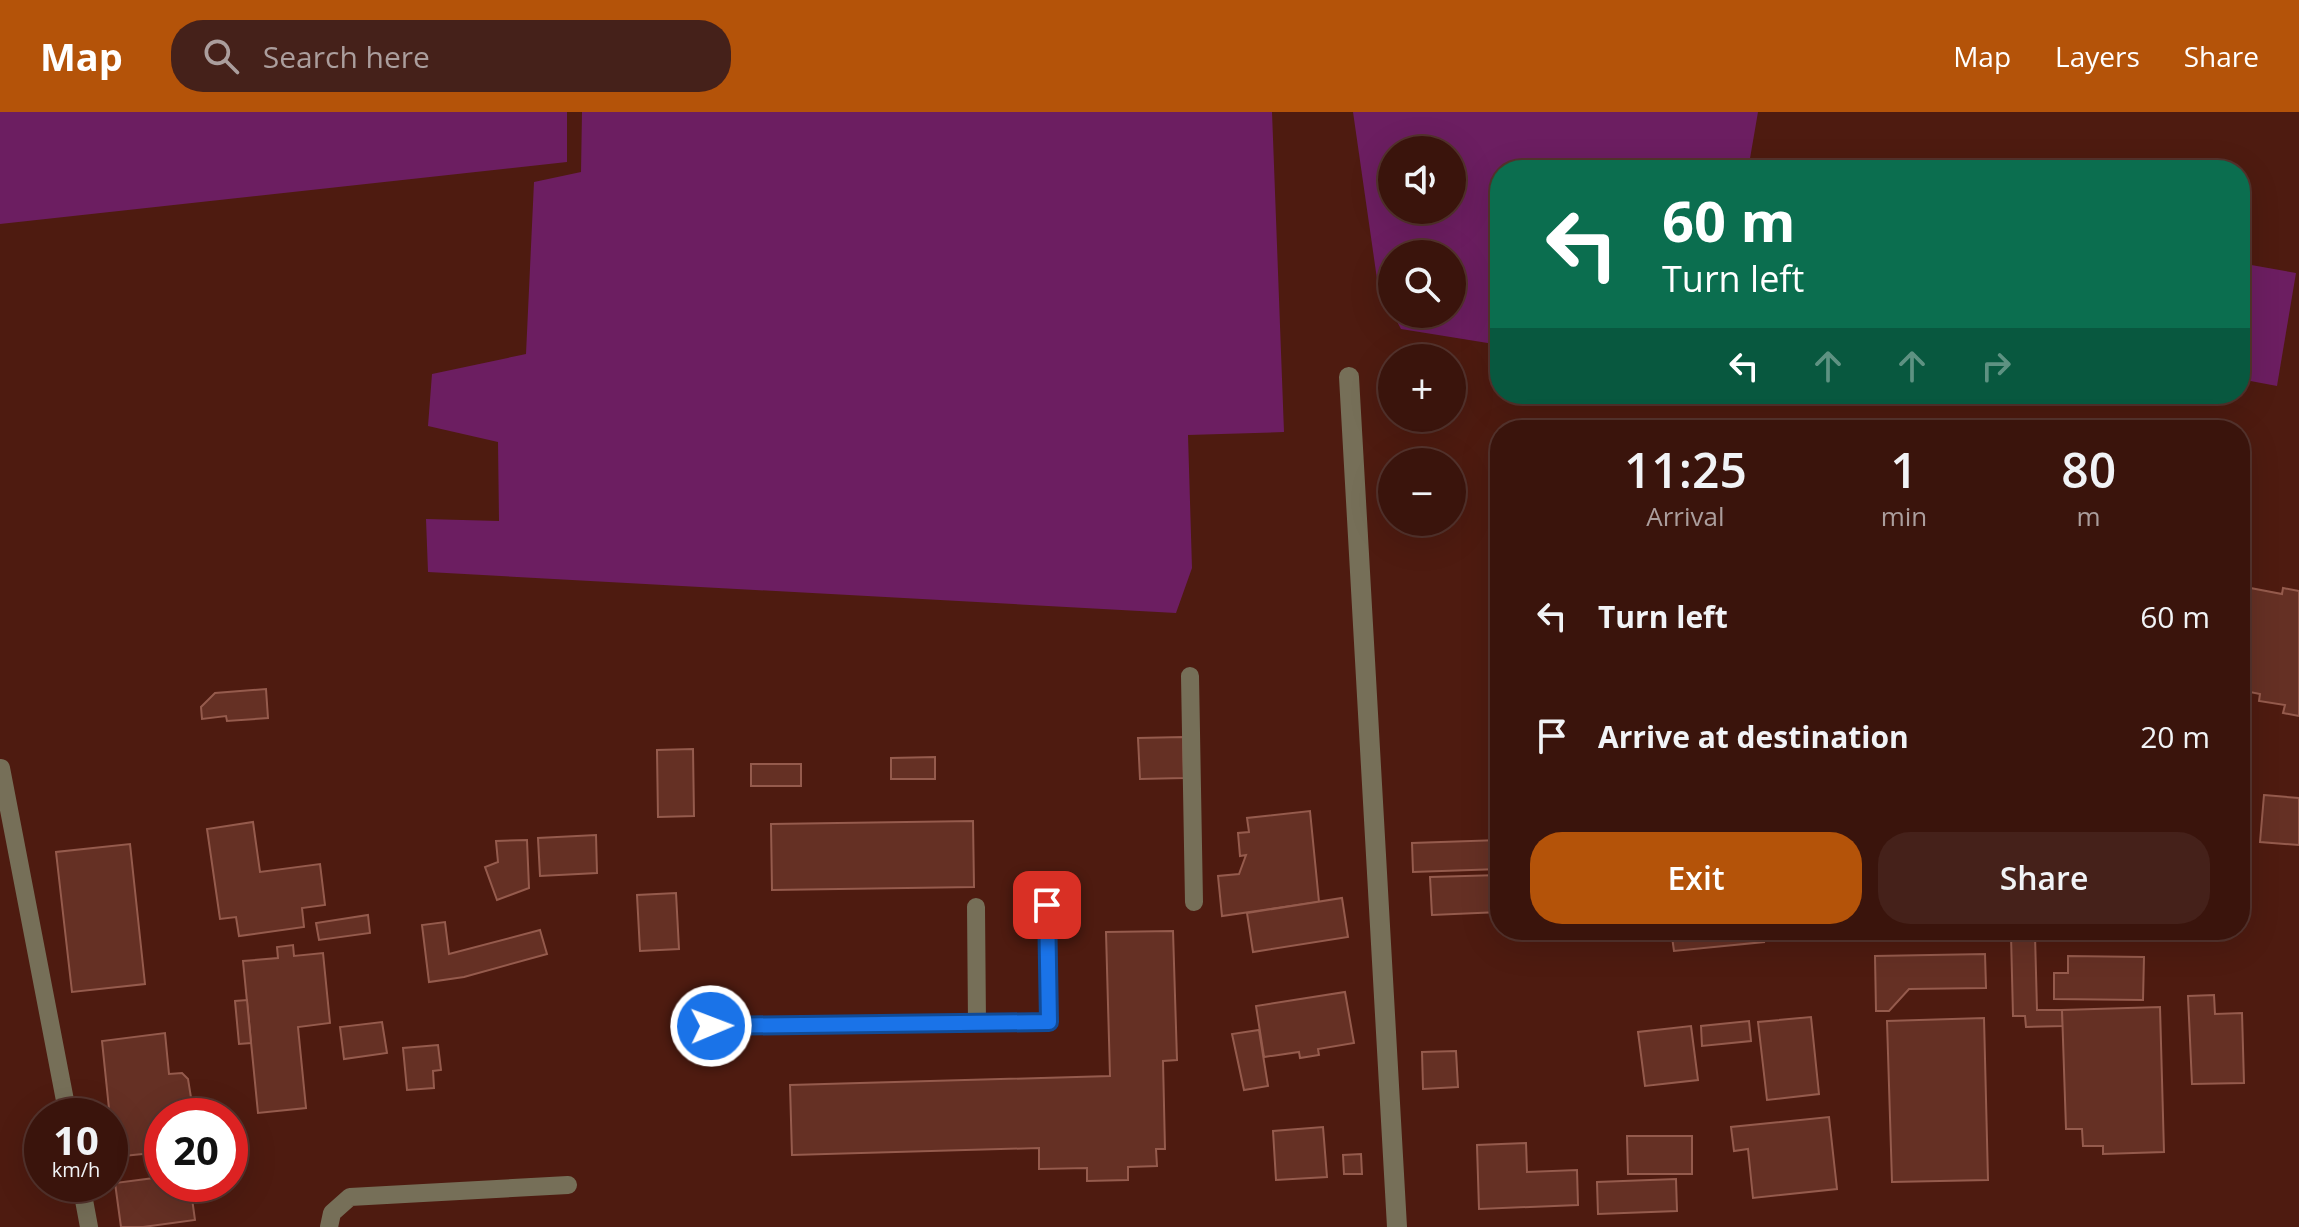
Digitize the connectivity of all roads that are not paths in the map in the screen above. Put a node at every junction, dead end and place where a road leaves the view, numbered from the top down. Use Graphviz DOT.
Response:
graph roads {
  1 [pos="1349,377"];
  2 [pos="1190,676"];
  3 [pos="1,768"];
  4 [pos="1194,902"];
  5 [pos="1047,905"];
  6 [pos="976,907"];
  7 [pos="977,1023"];
  8 [pos="711,1026"];
  9 [pos="65,1098"];
  10 [pos="568,1185"];
  11 [pos="84,1202"];
  12 [pos="89,1227"];
  13 [pos="329,1227"];
  14 [pos="1397,1227"];
  1 -- 14 [label="street"];
  2 -- 4 [label="lane"];
  3 -- 9 [label="lane"];
  5 -- 7 [label="lane"];
  6 -- 7 [label="lane"];
  7 -- 8 [label="lane"];
  10 -- 13 [label="lane"];
  11 -- 12 [label="lane"];
}
